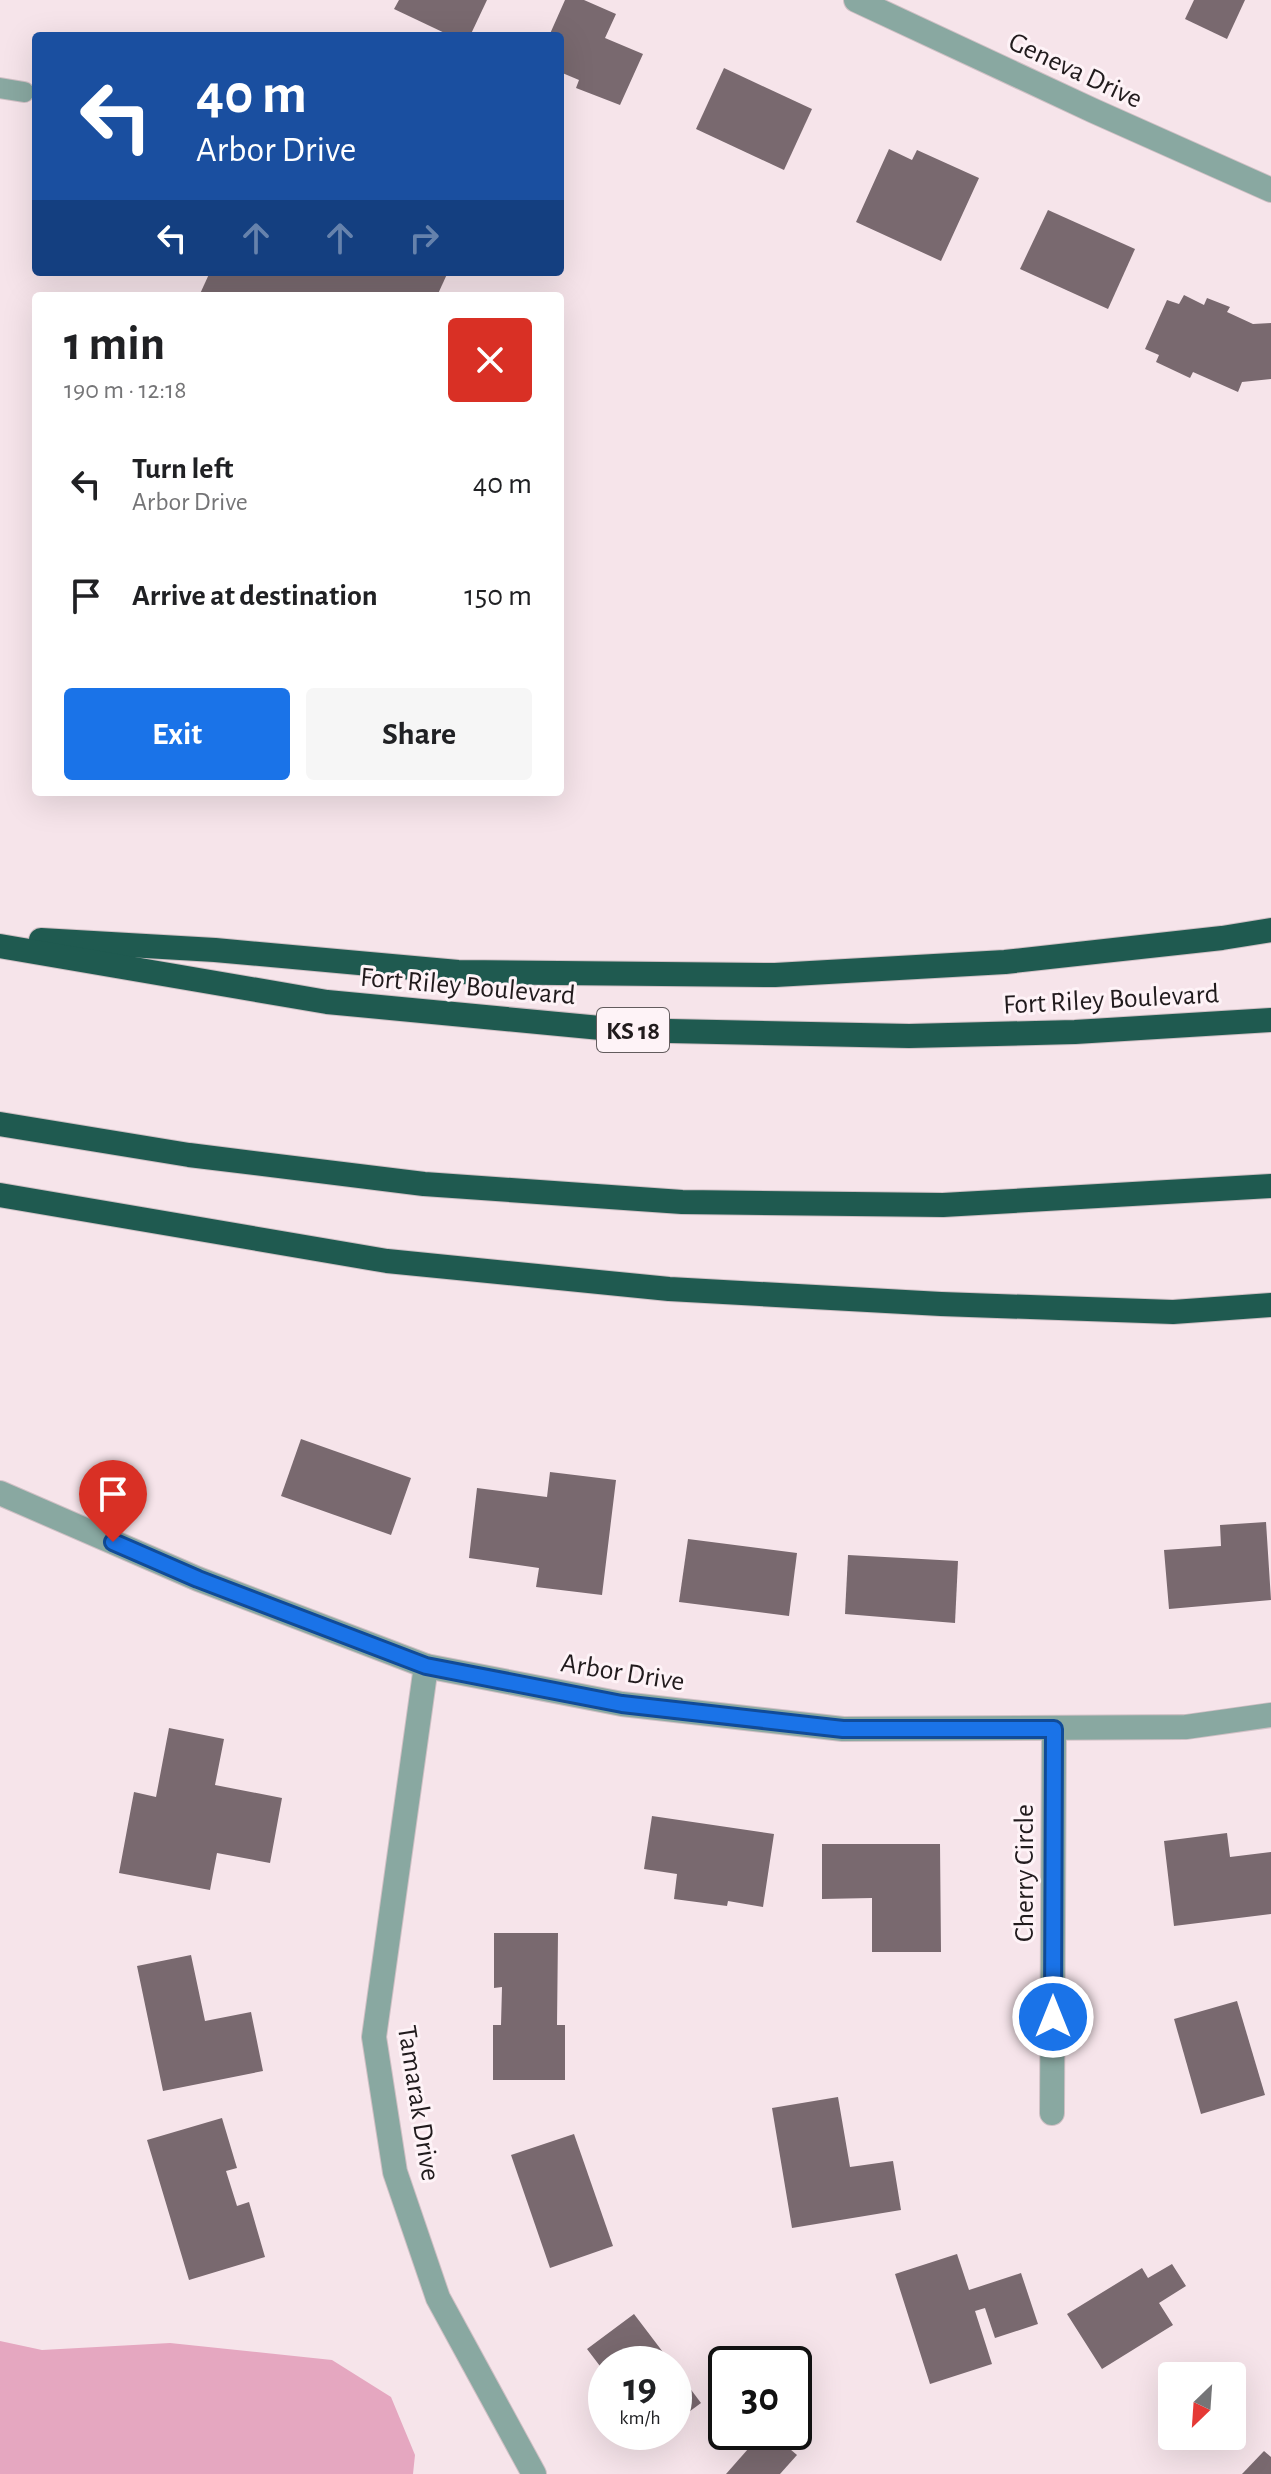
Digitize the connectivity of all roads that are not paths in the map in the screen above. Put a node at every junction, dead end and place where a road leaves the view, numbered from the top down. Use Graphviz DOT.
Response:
graph roads {
  1 [pos="856,0"];
  2 [pos="0,88"];
  3 [pos="24,92"];
  4 [pos="1271,190"];
  5 [pos="1271,930"];
  6 [pos="0,938"];
  7 [pos="0,946"];
  8 [pos="1271,1020"];
  9 [pos="0,1124"];
  10 [pos="1271,1186"];
  11 [pos="0,1195"];
  12 [pos="1271,1305"];
  13 [pos="0,1493"];
  14 [pos="426,1666"];
  15 [pos="1271,1715"];
  16 [pos="1054,1729"];
  17 [pos="1052,2113"];
  18 [pos="534,2474"];
  1 -- 4 [label="street, Geneva Drive"];
  2 -- 3 [label="lane"];
  5 -- 6 [label="highway"];
  7 -- 8 [label="highway, Fort Riley Boulevard / KS 18"];
  9 -- 10 [label="highway"];
  11 -- 12 [label="highway"];
  13 -- 14 [label="street, Arbor Drive"];
  14 -- 16 [label="street, Arbor Drive"];
  14 -- 18 [label="street, Tamarak Drive"];
  15 -- 16 [label="street, Arbor Drive"];
  16 -- 17 [label="street, Cherry Circle"];
}
